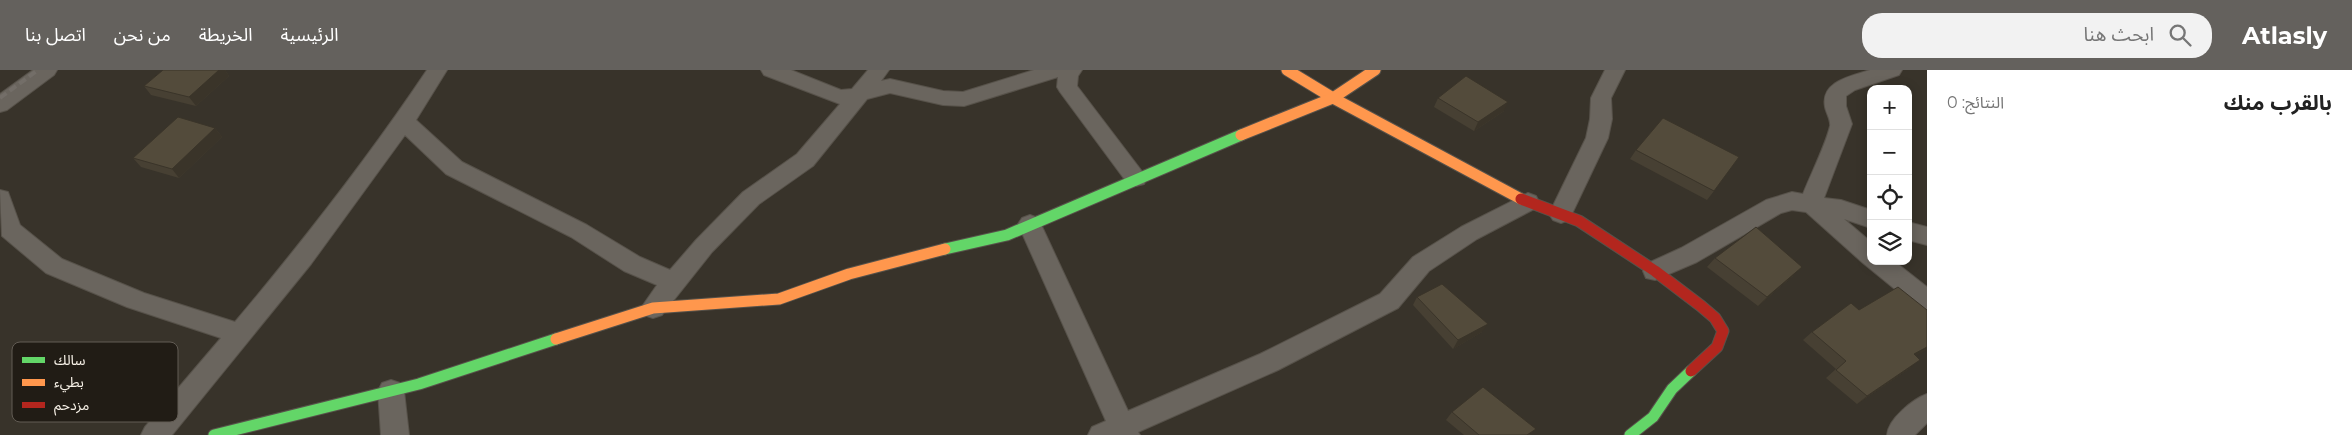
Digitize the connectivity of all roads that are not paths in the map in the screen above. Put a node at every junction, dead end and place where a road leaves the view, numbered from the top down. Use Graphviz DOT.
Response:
graph roads {
  1 [pos="47,70"];
  2 [pos="437,70"];
  3 [pos="771,70"];
  4 [pos="880,70"];
  5 [pos="1057,70"];
  6 [pos="1072,70"];
  7 [pos="1287,70"];
  8 [pos="1375,70"];
  9 [pos="1615,70"];
  10 [pos="1892,70"];
  11 [pos="858,95"];
  12 [pos="1333,98"];
  13 [pos="0,105"];
  14 [pos="405,122"];
  15 [pos="1136,178"];
  16 [pos="0,198"];
  17 [pos="1528,202"];
  18 [pos="1811,203"];
  19 [pos="1561,214"];
  20 [pos="1867,218"];
  21 [pos="1030,224"];
  22 [pos="1912,232"];
  23 [pos="1927,236"];
  24 [pos="1867,252"];
  25 [pos="1882,265"];
  26 [pos="1655,271"];
  27 [pos="674,282"];
  28 [pos="1927,301"];
  29 [pos="653,308"];
  30 [pos="239,334"];
  31 [pos="391,391"];
  32 [pos="1927,405"];
  33 [pos="178,407"];
  34 [pos="166,422"];
  35 [pos="1116,433"];
  36 [pos="155,435"];
  37 [pos="214,435"];
  38 [pos="395,435"];
  39 [pos="1630,435"];
  40 [pos="1900,435"];
  1 -- 13 [label="street"];
  2 -- 14 [label="street"];
  3 -- 11 [label="street"];
  4 -- 11 [label="street"];
  5 -- 11 [label="street"];
  6 -- 15 [label="street"];
  7 -- 12 [label="street"];
  8 -- 12 [label="street"];
  9 -- 19 [label="street"];
  10 -- 18 [label="street"];
  11 -- 27 [label="street"];
  12 -- 15 [label="street"];
  12 -- 17 [label="street"];
  14 -- 27 [label="street"];
  14 -- 30 [label="street"];
  15 -- 21 [label="street"];
  16 -- 30 [label="street"];
  17 -- 19 [label="street"];
  17 -- 35 [label="street"];
  18 -- 20 [label="street"];
  18 -- 24 [label="street"];
  18 -- 26 [label="street"];
  19 -- 26 [label="street"];
  21 -- 29 [label="street"];
  21 -- 35 [label="street"];
  22 -- 23 [label="street"];
  25 -- 28 [label="street"];
  26 -- 39 [label="street"];
  27 -- 29 [label="street"];
  29 -- 31 [label="street"];
  30 -- 33 [label="street"];
  31 -- 37 [label="street"];
  31 -- 38 [label="street"];
  32 -- 40 [label="street"];
  34 -- 36 [label="street"];
}
